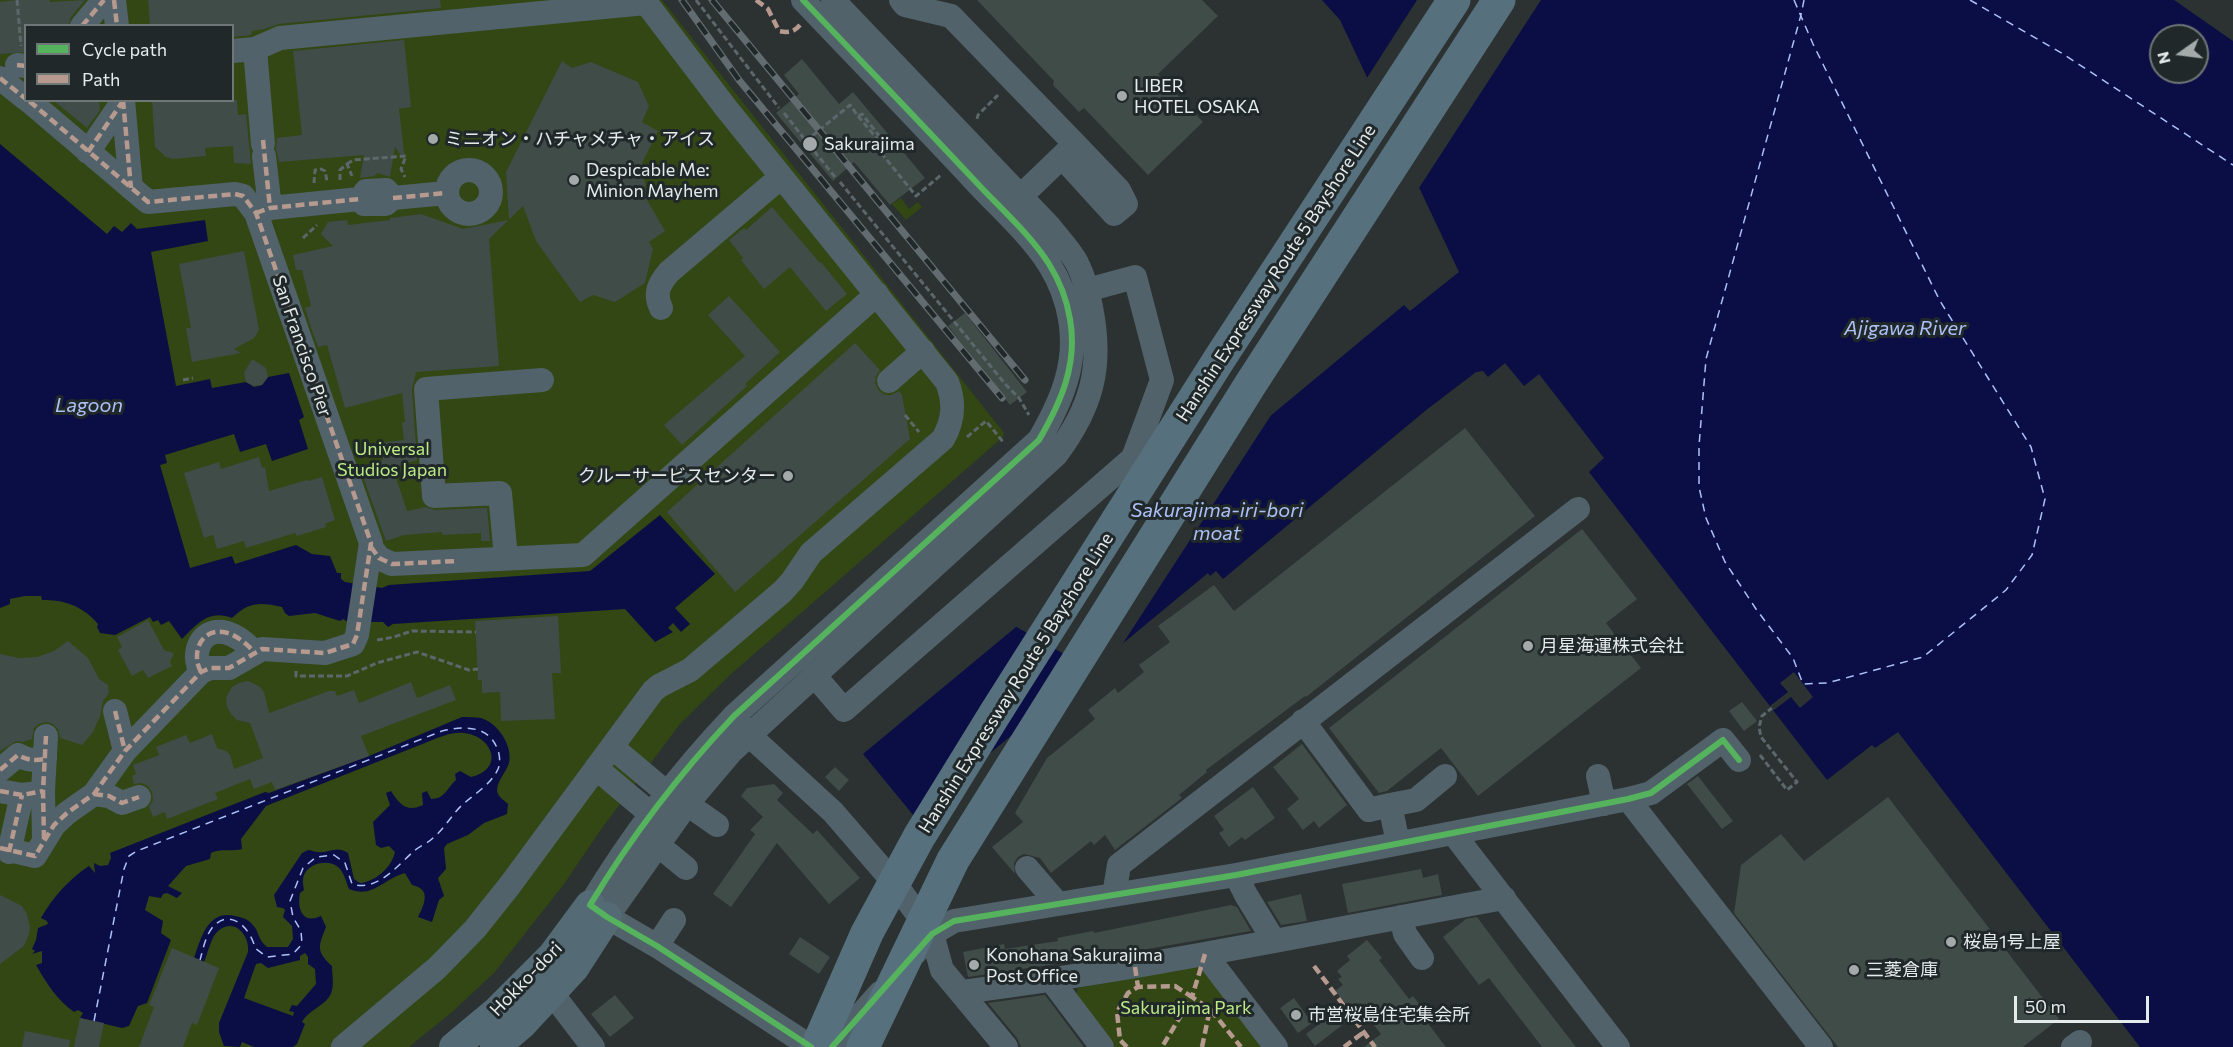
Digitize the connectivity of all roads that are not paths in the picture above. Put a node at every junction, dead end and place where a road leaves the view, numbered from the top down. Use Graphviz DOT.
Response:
graph roads {
  1 [pos="104,0"];
  2 [pos="114,0"];
  3 [pos="803,0"];
  4 [pos="833,0"];
  5 [pos="901,0"];
  6 [pos="1454,0"];
  7 [pos="1499,0"];
  8 [pos="645,1"];
  9 [pos="84,24"];
  10 [pos="117,24"];
  11 [pos="243,50"];
  12 [pos="14,70"];
  13 [pos="24,95"];
  14 [pos="28,102"];
  15 [pos="122,102"];
  16 [pos="123,102"];
  17 [pos="88,152"];
  18 [pos="781,177"];
  19 [pos="131,188"];
  20 [pos="446,194"];
  21 [pos="1021,196"];
  22 [pos="263,211"];
  23 [pos="1087,290"];
  24 [pos="878,294"];
  25 [pos="661,308"];
  26 [pos="923,351"];
  27 [pos="542,380"];
  28 [pos="889,381"];
  29 [pos="1578,509"];
  30 [pos="371,547"];
  31 [pos="506,558"];
  32 [pos="255,653"];
  33 [pos="201,672"];
  34 [pos="814,675"];
  35 [pos="116,711"];
  36 [pos="734,716"];
  37 [pos="1303,721"];
  38 [pos="749,735"];
  39 [pos="612,747"];
  40 [pos="125,752"];
  41 [pos="1750,758"];
  42 [pos="597,768"];
  43 [pos="0,770"];
  44 [pos="1445,776"];
  45 [pos="1598,776"];
  46 [pos="22,792"];
  47 [pos="94,794"];
  48 [pos="139,796"];
  49 [pos="677,799"];
  50 [pos="1628,799"];
  51 [pos="1604,804"];
  52 [pos="1390,805"];
  53 [pos="652,815"];
  54 [pos="717,825"];
  55 [pos="1454,833"];
  56 [pos="44,839"];
  57 [pos="1398,843"];
  58 [pos="657,845"];
  59 [pos="5,850"];
  60 [pos="686,868"];
  61 [pos="1028,868"];
  62 [pos="1236,875"];
  63 [pos="896,885"];
  64 [pos="1114,895"];
  65 [pos="1504,898"];
  66 [pos="879,902"];
  67 [pos="1058,904"];
  68 [pos="598,911"];
  69 [pos="1401,917"];
  70 [pos="674,920"];
  71 [pos="932,934"];
  72 [pos="1274,941"];
  73 [pos="657,946"];
  74 [pos="1205,954"];
  75 [pos="1422,958"];
  76 [pos="1052,981"];
  77 [pos="551,992"];
  78 [pos="962,992"];
  79 [pos="343,1047"];
  80 [pos="454,1047"];
  81 [pos="495,1047"];
  82 [pos="593,1047"];
  83 [pos="811,1047"];
  84 [pos="817,1047"];
  85 [pos="832,1047"];
  86 [pos="863,1047"];
  87 [pos="1006,1047"];
  88 [pos="1102,1047"];
  89 [pos="1276,1047"];
  90 [pos="1618,1047"];
  91 [pos="1821,1047"];
  1 -- 9 [label="street"];
  2 -- 10 [label="street"];
  3 -- 36 [label="street"];
  4 -- 21 [label="street"];
  5 -- 21 [label="street"];
  6 -- 84 [label="highway, Hanshin Expressway Route 5 Bayshore Line, bridge"];
  7 -- 86 [label="highway, bridge"];
  8 -- 11 [label="street"];
  8 -- 18 [label="street"];
  11 -- 22 [label="street, San Francisco Pier"];
  12 -- 13 [label="street"];
  14 -- 17 [label="street"];
  15 -- 17 [label="street"];
  16 -- 19 [label="street"];
  17 -- 19 [label="street"];
  18 -- 24 [label="street"];
  18 -- 25 [label="street"];
  19 -- 22 [label="street"];
  20 -- 22 [label="street"];
  21 -- 23 [label="street"];
  22 -- 30 [label="street, San Francisco Pier"];
  23 -- 34 [label="street"];
  23 -- 34 [label="street"];
  24 -- 26 [label="street"];
  24 -- 31 [label="street"];
  26 -- 28 [label="street"];
  26 -- 39 [label="street"];
  27 -- 31 [label="street"];
  29 -- 37 [label="street"];
  30 -- 31 [label="street"];
  30 -- 32 [label="street"];
  32 -- 33 [label="street"];
  32 -- 33 [label="street"];
  33 -- 40 [label="street"];
  34 -- 38 [label="street"];
  35 -- 40 [label="street"];
  36 -- 38 [label="street"];
  36 -- 49 [label="street"];
  37 -- 52 [label="street"];
  37 -- 64 [label="street"];
  38 -- 49 [label="street"];
  38 -- 63 [label="street"];
  39 -- 42 [label="street"];
  39 -- 49 [label="street"];
  40 -- 47 [label="street"];
  41 -- 50 [label="street"];
  42 -- 53 [label="street"];
  42 -- 79 [label="street"];
  43 -- 46 [label="street"];
  44 -- 52 [label="street"];
  45 -- 51 [label="street"];
  46 -- 56 [label="street"];
  46 -- 59 [label="street"];
  47 -- 48 [label="street"];
  47 -- 56 [label="street"];
  49 -- 53 [label="street"];
  49 -- 54 [label="street"];
  49 -- 58 [label="street"];
  50 -- 51 [label="street"];
  50 -- 91 [label="street"];
  51 -- 55 [label="street"];
  52 -- 57 [label="street"];
  53 -- 68 [label="street"];
  55 -- 57 [label="street"];
  55 -- 65 [label="street"];
  56 -- 59 [label="street"];
  57 -- 62 [label="street"];
  58 -- 60 [label="street"];
  58 -- 68 [label="street"];
  61 -- 67 [label="street"];
  62 -- 64 [label="street"];
  62 -- 72 [label="street"];
  63 -- 66 [label="street"];
  63 -- 71 [label="street"];
  64 -- 67 [label="street"];
  65 -- 69 [label="street"];
  65 -- 90 [label="street"];
  67 -- 71 [label="street"];
  68 -- 73 [label="street"];
  68 -- 77 [label="main road, Hokko-dori"];
  68 -- 80 [label="main road, Hokko-dori"];
  69 -- 72 [label="street"];
  69 -- 75 [label="street"];
  70 -- 73 [label="street"];
  71 -- 78 [label="street"];
  71 -- 85 [label="street"];
  72 -- 74 [label="street"];
  73 -- 83 [label="street"];
  74 -- 76 [label="street"];
  74 -- 89 [label="street"];
  76 -- 78 [label="street"];
  76 -- 88 [label="street"];
  77 -- 81 [label="main road, Hokko-dori"];
  77 -- 82 [label="street"];
  78 -- 87 [label="street"];
}
